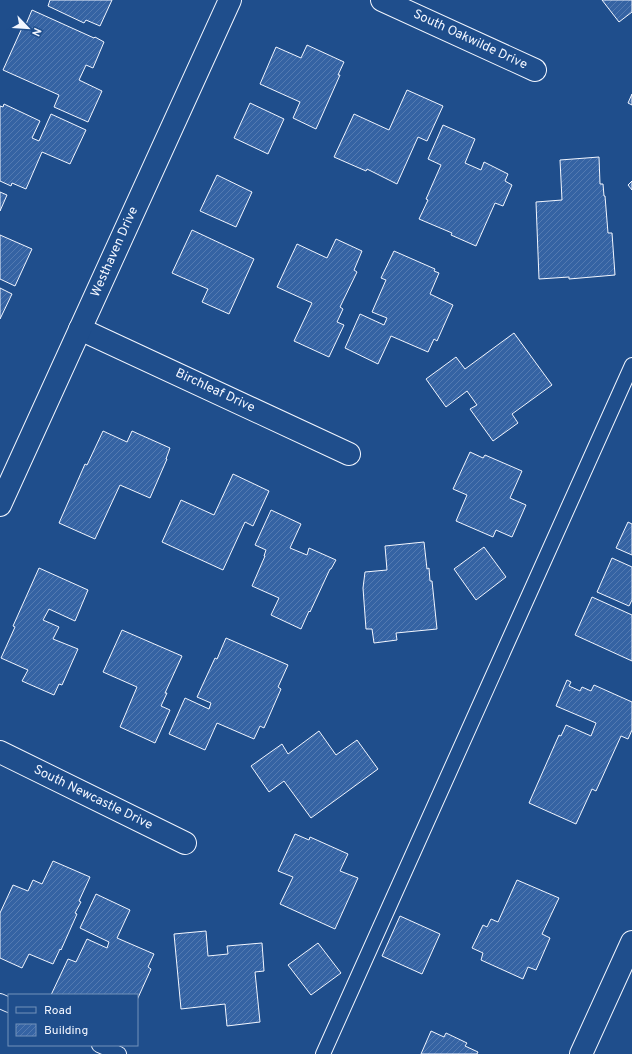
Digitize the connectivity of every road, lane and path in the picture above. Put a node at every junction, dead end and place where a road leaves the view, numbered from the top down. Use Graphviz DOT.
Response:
graph roads {
  1 [pos="230,0"];
  2 [pos="382,0"];
  3 [pos="535,70"];
  4 [pos="80,329"];
  5 [pos="632,365"];
  6 [pos="349,454"];
  7 [pos="0,505"];
  8 [pos="0,752"];
  9 [pos="185,843"];
  10 [pos="632,942"];
  11 [pos="101,1046"];
  12 [pos="120,1054"];
  13 [pos="322,1054"];
  14 [pos="581,1054"];
  1 -- 4 [label="street, Westhaven Drive"];
  2 -- 3 [label="street, South Oakwilde Drive"];
  4 -- 6 [label="street, Birchleaf Drive"];
  4 -- 7 [label="street, Westhaven Drive"];
  5 -- 13 [label="lane"];
  8 -- 9 [label="street, South Newcastle Drive"];
  10 -- 14 [label="street"];
  11 -- 12 [label="lane"];
}
